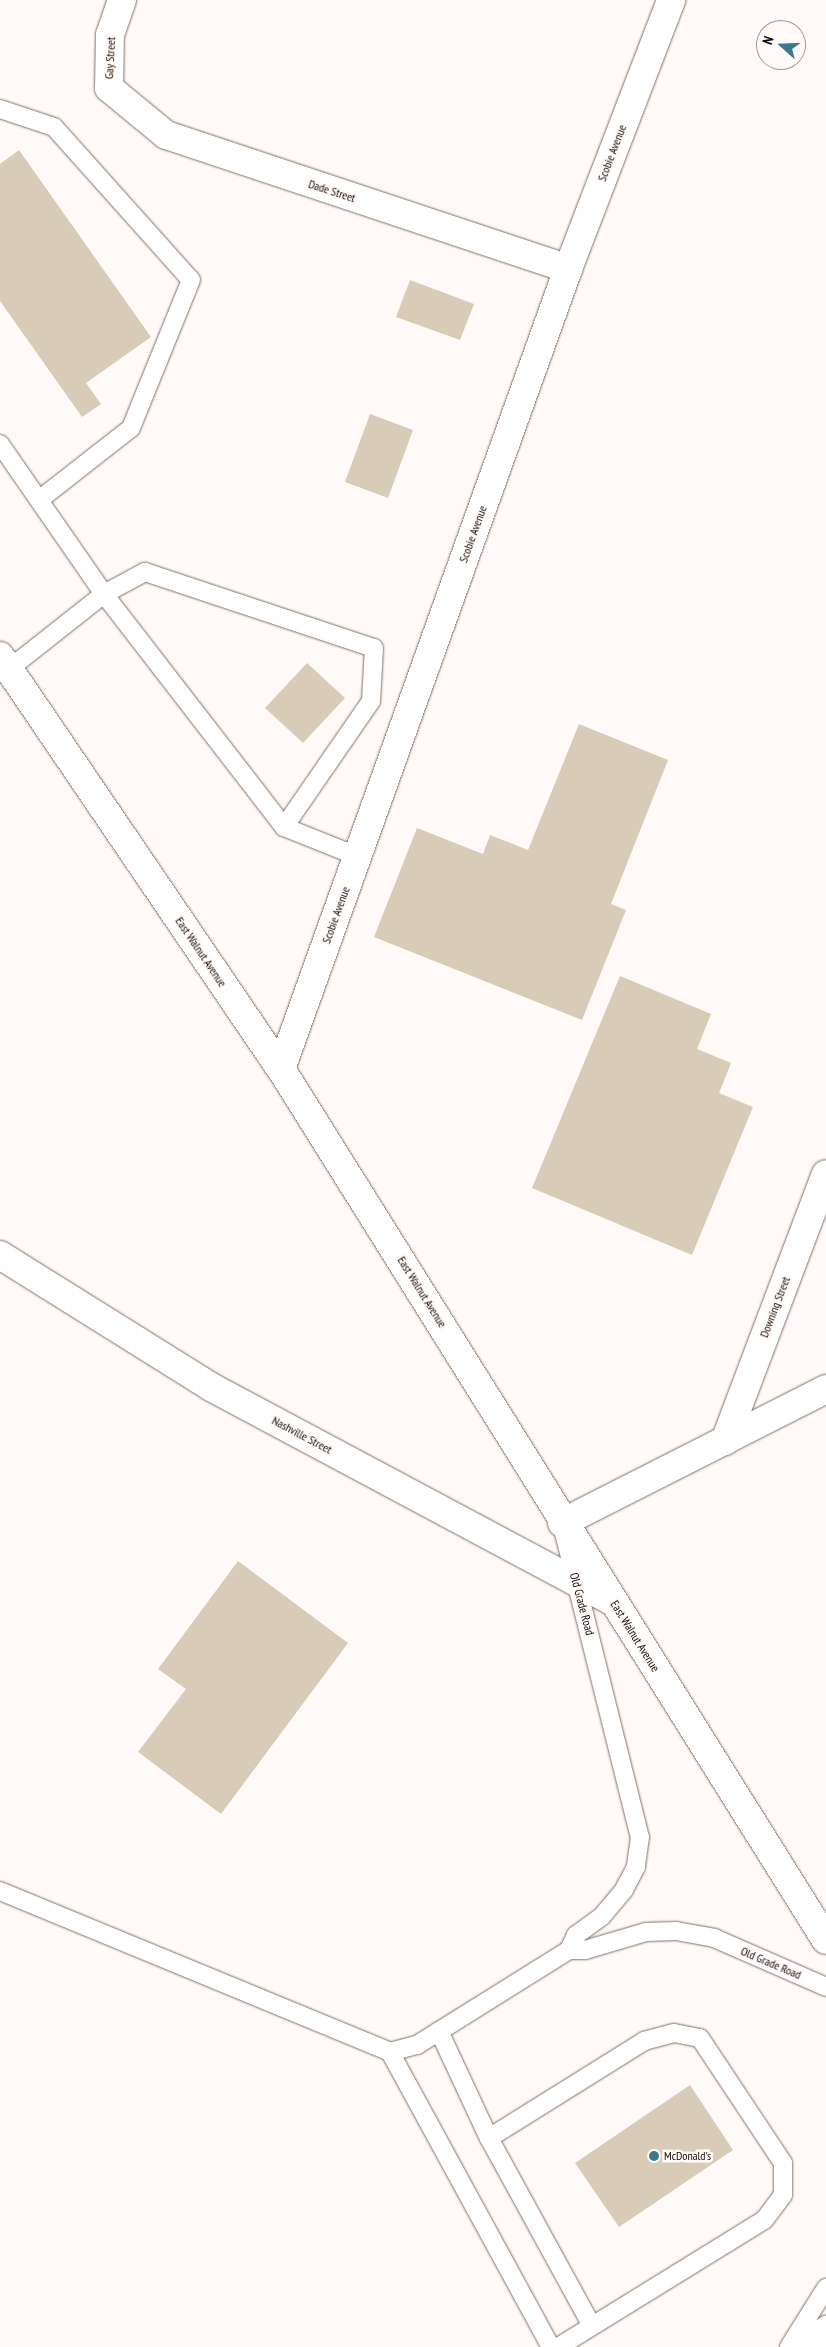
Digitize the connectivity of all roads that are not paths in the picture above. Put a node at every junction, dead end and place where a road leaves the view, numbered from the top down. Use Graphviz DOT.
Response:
graph roads {
  1 [pos="122,0"];
  2 [pos="671,0"];
  3 [pos="108,88"];
  4 [pos="0,109"];
  5 [pos="568,269"];
  6 [pos="0,444"];
  7 [pos="40,499"];
  8 [pos="104,594"];
  9 [pos="4,662"];
  10 [pos="284,827"];
  11 [pos="357,856"];
  12 [pos="281,1069"];
  13 [pos="826,1174"];
  14 [pos="0,1255"];
  15 [pos="826,1389"];
  16 [pos="725,1441"];
  17 [pos="562,1523"];
  18 [pos="576,1583"];
  19 [pos="613,1602"];
  20 [pos="0,1891"];
  21 [pos="826,1940"];
  22 [pos="569,1950"];
  23 [pos="826,1987"];
  24 [pos="439,2030"];
  25 [pos="390,2052"];
  26 [pos="489,2138"];
  27 [pos="826,2288"];
  28 [pos="826,2325"];
  29 [pos="592,2326"];
  30 [pos="826,2341"];
  31 [pos="551,2347"];
  32 [pos="558,2347"];
  33 [pos="790,2347"];
  34 [pos="798,2347"];
  1 -- 3 [label="street, Gay Street"];
  2 -- 5 [label="street, Scobie Avenue"];
  3 -- 5 [label="street, Dade Street"];
  4 -- 7 [label="lane"];
  5 -- 11 [label="street, Scobie Avenue"];
  6 -- 7 [label="lane"];
  7 -- 8 [label="lane"];
  8 -- 9 [label="lane"];
  8 -- 10 [label="lane"];
  8 -- 10 [label="lane"];
  9 -- 12 [label="street, East Walnut Avenue"];
  10 -- 11 [label="lane"];
  11 -- 12 [label="street, Scobie Avenue"];
  12 -- 17 [label="street, East Walnut Avenue"];
  13 -- 16 [label="street, Downing Street"];
  14 -- 18 [label="street, Nashville Street"];
  15 -- 16 [label="street"];
  16 -- 17 [label="street"];
  17 -- 18 [label="lane, Old Grade Road"];
  17 -- 19 [label="street, East Walnut Avenue"];
  18 -- 19 [label="street, Nashville Street"];
  18 -- 22 [label="lane, Old Grade Road"];
  19 -- 21 [label="street, East Walnut Avenue"];
  20 -- 25 [label="lane"];
  22 -- 23 [label="lane, Old Grade Road"];
  22 -- 24 [label="lane, Old Grade Road"];
  24 -- 25 [label="lane, Old Grade Road"];
  24 -- 26 [label="lane"];
  25 -- 31 [label="lane"];
  26 -- 29 [label="lane"];
  26 -- 29 [label="lane"];
  27 -- 33 [label="lane"];
  28 -- 33 [label="lane"];
  29 -- 32 [label="lane"];
  30 -- 34 [label="lane"];
}
